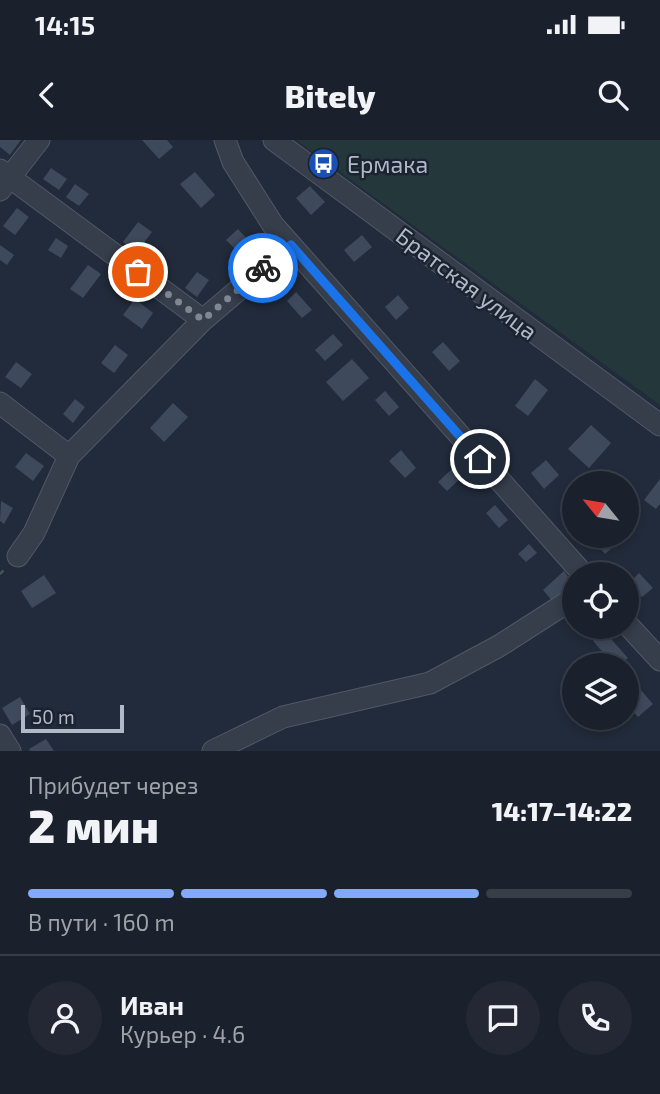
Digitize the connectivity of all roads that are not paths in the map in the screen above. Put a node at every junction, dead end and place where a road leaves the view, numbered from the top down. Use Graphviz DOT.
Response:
graph roads {
  1 [pos="39,140"];
  2 [pos="225,140"];
  3 [pos="274,140"];
  4 [pos="3,179"];
  5 [pos="291,245"];
  6 [pos="203,320"];
  7 [pos="0,403"];
  8 [pos="660,425"];
  9 [pos="69,456"];
  10 [pos="18,556"];
  11 [pos="572,562"];
  12 [pos="562,606"];
  13 [pos="639,637"];
  14 [pos="660,660"];
  15 [pos="0,735"];
  16 [pos="10,751"];
  17 [pos="214,751"];
  1 -- 4 [label="street"];
  2 -- 5 [label="street"];
  3 -- 8 [label="street, Братская улица"];
  4 -- 6 [label="street"];
  5 -- 6 [label="street"];
  5 -- 11 [label="street"];
  6 -- 9 [label="street"];
  7 -- 9 [label="street"];
  9 -- 10 [label="street"];
  12 -- 17 [label="street"];
  13 -- 14 [label="street"];
  15 -- 16 [label="street"];
}
